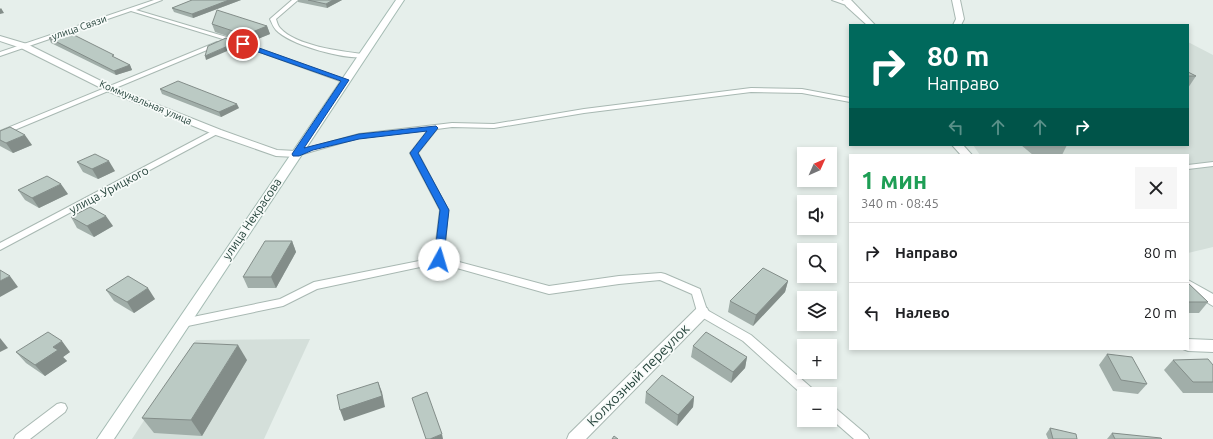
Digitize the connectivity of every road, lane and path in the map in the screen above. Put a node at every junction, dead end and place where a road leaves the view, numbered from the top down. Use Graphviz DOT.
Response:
graph roads {
  1 [pos="159,0"];
  2 [pos="294,0"];
  3 [pos="400,0"];
  4 [pos="835,0"];
  5 [pos="956,0"];
  6 [pos="848,2"];
  7 [pos="132,10"];
  8 [pos="870,24"];
  9 [pos="958,24"];
  10 [pos="0,38"];
  11 [pos="228,39"];
  12 [pos="24,46"];
  13 [pos="0,54"];
  14 [pos="364,56"];
  15 [pos="345,80"];
  16 [pos="110,89"];
  17 [pos="849,100"];
  18 [pos="434,128"];
  19 [pos="218,132"];
  20 [pos="0,134"];
  21 [pos="959,146"];
  22 [pos="296,154"];
  23 [pos="966,154"];
  24 [pos="1213,164"];
  25 [pos="1189,167"];
  26 [pos="0,247"];
  27 [pos="439,260"];
  28 [pos="1189,286"];
  29 [pos="1213,301"];
  30 [pos="702,312"];
  31 [pos="183,323"];
  32 [pos="1189,345"];
  33 [pos="1213,346"];
  34 [pos="802,387"];
  35 [pos="61,408"];
  36 [pos="837,417"];
  37 [pos="20,439"];
  38 [pos="105,439"];
  39 [pos="575,439"];
  40 [pos="863,439"];
  1 -- 7 [label="lane, улица Связи"];
  2 -- 14 [label="lane"];
  3 -- 14 [label="street, улица Некрасова"];
  4 -- 6 [label="lane"];
  5 -- 9 [label="street"];
  6 -- 8 [label="street"];
  7 -- 11 [label="lane"];
  7 -- 12 [label="lane, улица Связи"];
  10 -- 12 [label="street, Коммунальная улица"];
  11 -- 15 [label="lane"];
  11 -- 16 [label="lane"];
  12 -- 13 [label="lane, улица Связи"];
  12 -- 16 [label="street, Коммунальная улица"];
  14 -- 15 [label="street, улица Некрасова"];
  15 -- 22 [label="street, улица Некрасова"];
  16 -- 19 [label="street, Коммунальная улица"];
  16 -- 20 [label="lane"];
  17 -- 18 [label="lane"];
  18 -- 22 [label="lane"];
  18 -- 27 [label="lane"];
  19 -- 22 [label="street, Коммунальная улица"];
  19 -- 26 [label="lane, улица Урицкого"];
  21 -- 23 [label="street"];
  22 -- 31 [label="street, улица Некрасова"];
  24 -- 25 [label="lane"];
  27 -- 30 [label="lane"];
  27 -- 31 [label="lane"];
  28 -- 29 [label="street"];
  30 -- 34 [label="lane"];
  30 -- 39 [label="street, Колхозный переулок"];
  31 -- 38 [label="street, улица Некрасова"];
  32 -- 33 [label="street"];
  35 -- 37 [label="lane"];
  36 -- 40 [label="lane"];
}
